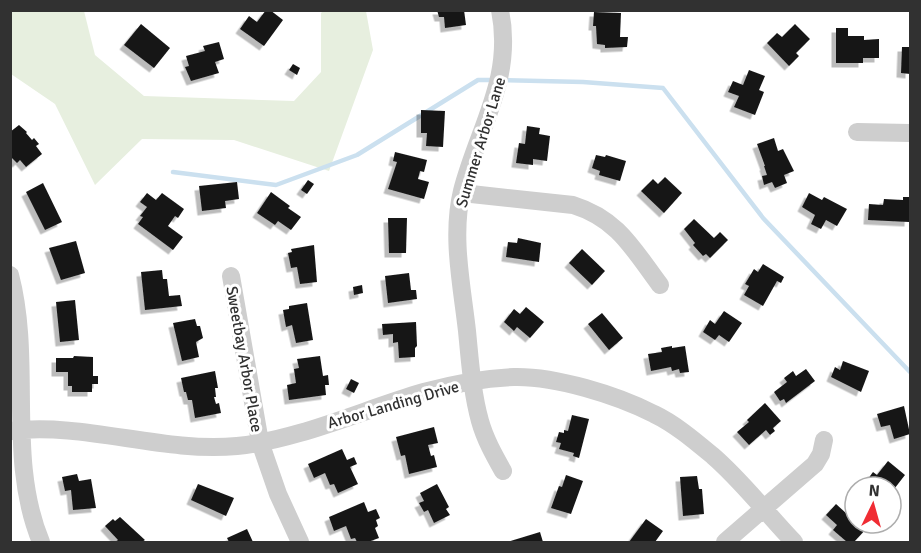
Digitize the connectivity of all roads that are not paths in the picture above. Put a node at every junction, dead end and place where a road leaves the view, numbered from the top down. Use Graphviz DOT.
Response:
graph roads {
  1 [pos="500,10"];
  2 [pos="857,132"];
  3 [pos="910,133"];
  4 [pos="462,193"];
  5 [pos="10,275"];
  6 [pos="231,276"];
  7 [pos="660,285"];
  8 [pos="473,382"];
  9 [pos="16,430"];
  10 [pos="824,440"];
  11 [pos="260,442"];
  12 [pos="503,471"];
  13 [pos="763,509"];
  14 [pos="41,543"];
  15 [pos="300,543"];
  16 [pos="725,543"];
  17 [pos="794,543"];
  1 -- 4 [label="street, Summer Arbor Lane"];
  2 -- 3 [label="street"];
  4 -- 7 [label="street"];
  4 -- 8 [label="street, Summer Arbor Lane"];
  5 -- 9 [label="street"];
  6 -- 11 [label="street, Sweetbay Arbor Place"];
  8 -- 11 [label="street, Arbor Landing Drive"];
  8 -- 12 [label="street, Summer Arbor Lane"];
  8 -- 13 [label="street, Arbor Landing Drive"];
  9 -- 11 [label="street, Arbor Landing Drive"];
  9 -- 14 [label="street"];
  10 -- 13 [label="street"];
  11 -- 15 [label="street, Sweetbay Arbor Place"];
  13 -- 16 [label="street"];
  13 -- 17 [label="street, Arbor Landing Drive"];
}
